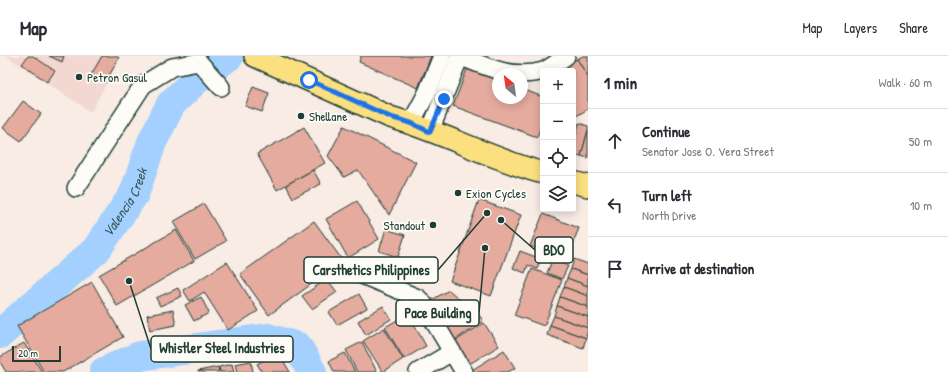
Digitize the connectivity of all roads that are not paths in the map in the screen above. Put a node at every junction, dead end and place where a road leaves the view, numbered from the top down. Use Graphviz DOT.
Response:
graph roads {
  1 [pos="254,56"];
  2 [pos="442,56"];
  3 [pos="460,56"];
  4 [pos="566,56"];
  5 [pos="220,87"];
  6 [pos="411,123"];
  7 [pos="430,132"];
  8 [pos="540,172"];
  9 [pos="576,183"];
  10 [pos="588,186"];
  11 [pos="76,188"];
  12 [pos="352,271"];
  13 [pos="452,352"];
  14 [pos="418,372"];
  15 [pos="464,372"];
  1 -- 6 [label="main road"];
  2 -- 6 [label="street"];
  3 -- 4 [label="street"];
  3 -- 7 [label="street"];
  5 -- 11 [label="street"];
  6 -- 7 [label="main road"];
  7 -- 8 [label="main road"];
  9 -- 10 [label="main road"];
  12 -- 13 [label="street"];
  13 -- 14 [label="street"];
  13 -- 15 [label="street"];
}
